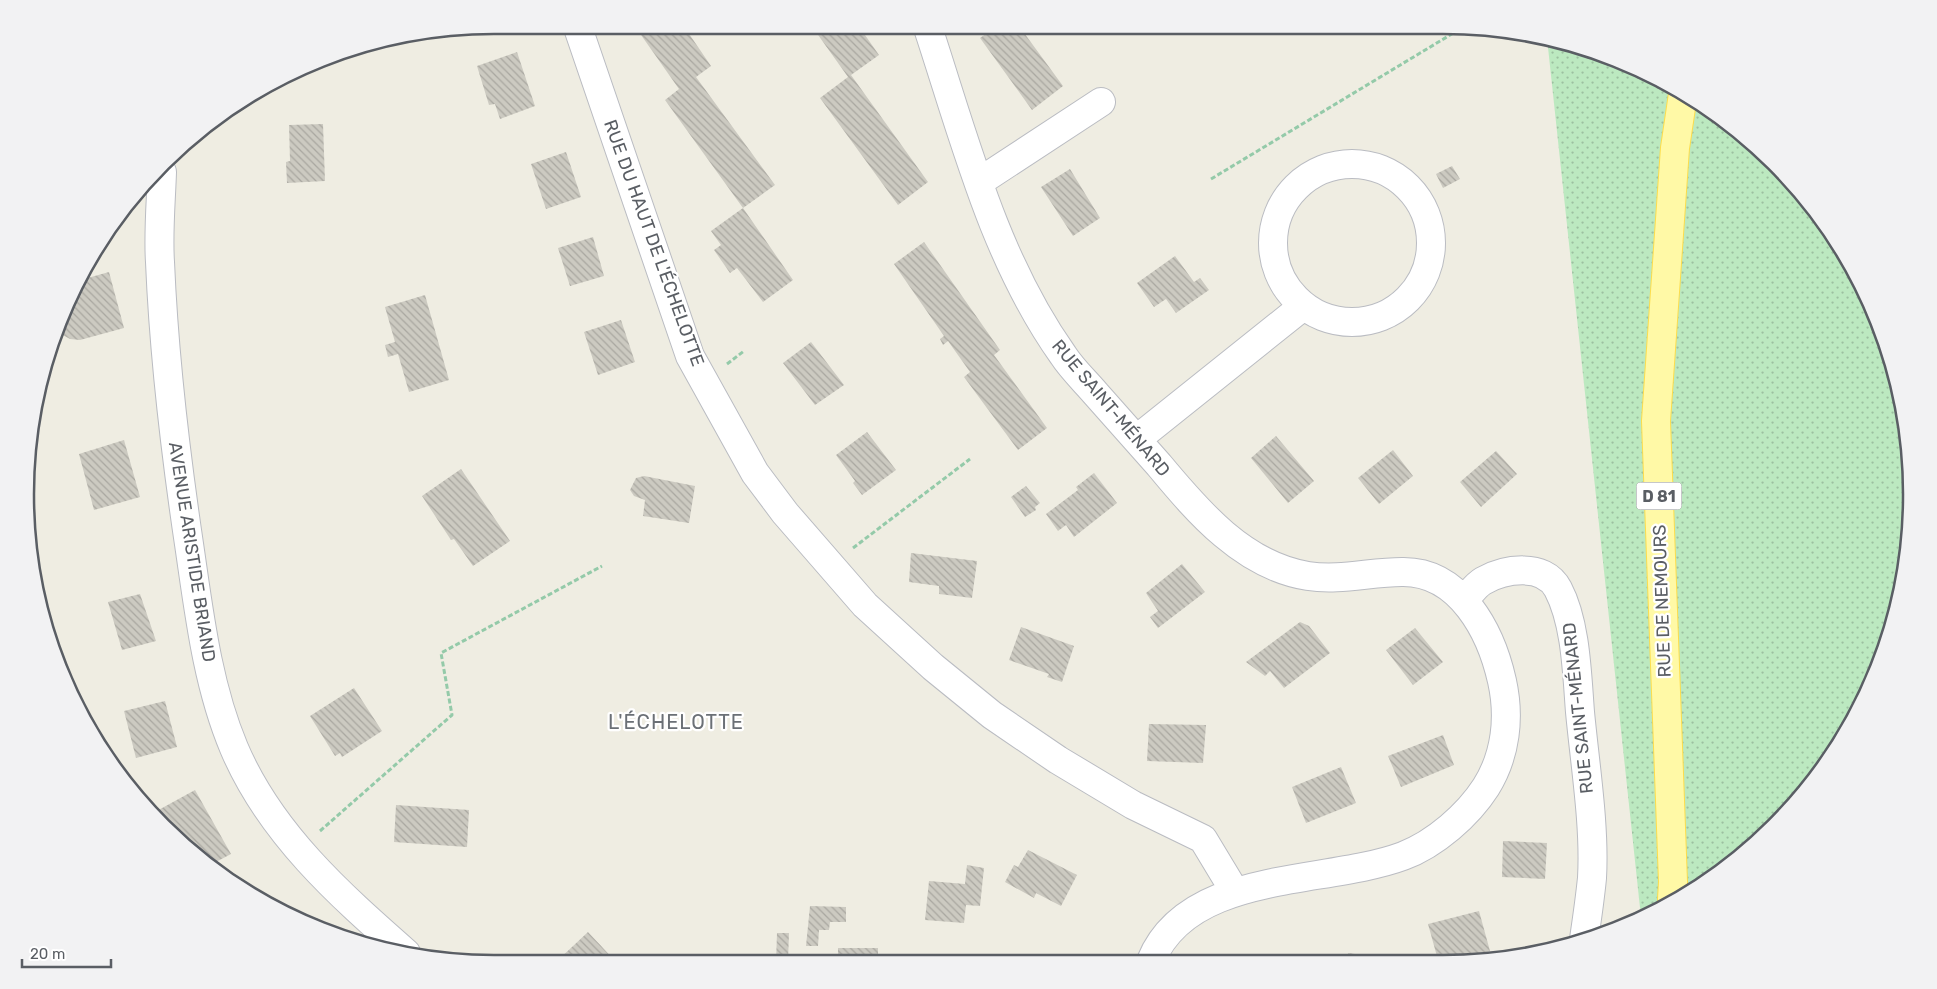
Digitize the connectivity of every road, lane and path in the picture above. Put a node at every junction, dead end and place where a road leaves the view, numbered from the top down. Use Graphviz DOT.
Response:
graph roads {
  1 [pos="580,34"];
  2 [pos="930,34"];
  3 [pos="1451,34"];
  4 [pos="1682,101"];
  5 [pos="1101,102"];
  6 [pos="162,176"];
  7 [pos="1211,179"];
  8 [pos="979,182"];
  9 [pos="1302,307"];
  10 [pos="1137,439"];
  11 [pos="970,459"];
  12 [pos="864,539"];
  13 [pos="602,566"];
  14 [pos="1464,600"];
  15 [pos="320,832"];
  16 [pos="1235,892"];
  17 [pos="1673,894"];
  18 [pos="1585,933"];
  19 [pos="396,944"];
  20 [pos="1154,955"];
  1 -- 16 [label="street, RUE DU HAUT DE L'ÉCHELOTTE"];
  2 -- 8 [label="street, RUE SAINT-MÉNARD"];
  3 -- 7 [label="path"];
  4 -- 17 [label="main road, RUE DE NEMOURS / D 81"];
  5 -- 8 [label="street"];
  6 -- 19 [label="street, AVENUE ARISTIDE BRIAND"];
  8 -- 10 [label="street, RUE SAINT-MÉNARD"];
  9 -- 9 [label="street"];
  9 -- 10 [label="street"];
  10 -- 14 [label="street, RUE SAINT-MÉNARD"];
  11 -- 12 [label="path"];
  13 -- 15 [label="path"];
  14 -- 16 [label="street, RUE SAINT-MÉNARD"];
  14 -- 18 [label="street, RUE SAINT-MÉNARD"];
  16 -- 20 [label="street"];
}
